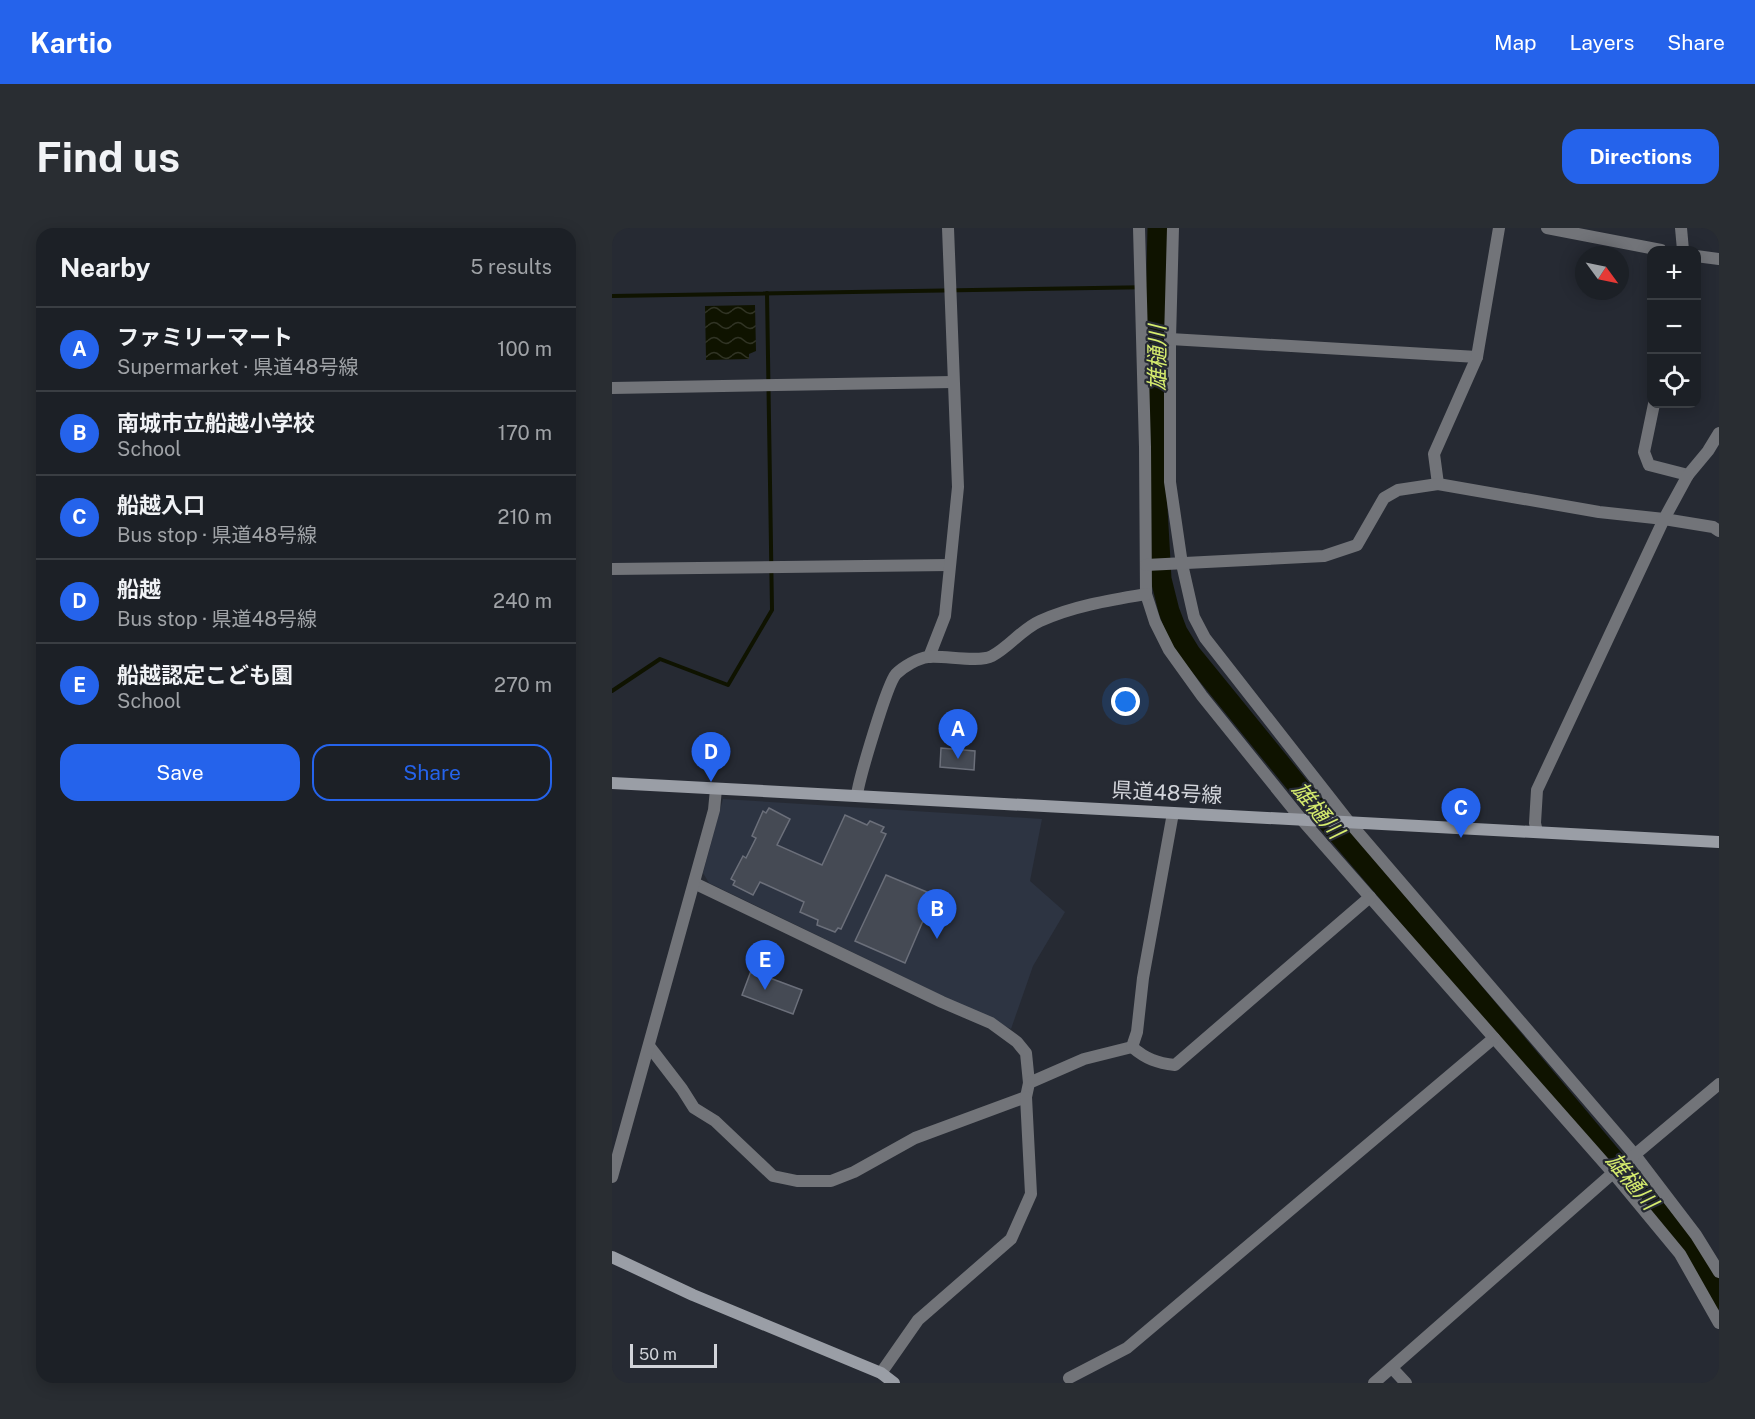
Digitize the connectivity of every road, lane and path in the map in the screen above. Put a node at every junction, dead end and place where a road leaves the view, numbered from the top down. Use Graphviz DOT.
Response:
graph roads {
  1 [pos="948,228"];
  2 [pos="1139,228"];
  3 [pos="1173,228"];
  4 [pos="1499,228"];
  5 [pos="1547,228"];
  6 [pos="1681,228"];
  7 [pos="1683,246"];
  8 [pos="1647,247"];
  9 [pos="1701,257"];
  10 [pos="1719,259"];
  11 [pos="1170,339"];
  12 [pos="1477,357"];
  13 [pos="953,382"];
  14 [pos="612,388"];
  15 [pos="1652,408"];
  16 [pos="1719,433"];
  17 [pos="1688,475"];
  18 [pos="1438,484"];
  19 [pos="1664,519"];
  20 [pos="1719,531"];
  21 [pos="1182,564"];
  22 [pos="949,565"];
  23 [pos="1146,565"];
  24 [pos="612,569"];
  25 [pos="1146,594"];
  26 [pos="929,657"];
  27 [pos="612,783"];
  28 [pos="716,789"];
  29 [pos="857,795"];
  30 [pos="1173,813"];
  31 [pos="1307,820"];
  32 [pos="1345,822"];
  33 [pos="1537,832"];
  34 [pos="1719,842"];
  35 [pos="694,883"];
  36 [pos="1370,897"];
  37 [pos="1494,1038"];
  38 [pos="649,1046"];
  39 [pos="1132,1047"];
  40 [pos="1029,1083"];
  41 [pos="1719,1084"];
  42 [pos="1026,1097"];
  43 [pos="1635,1155"];
  44 [pos="1612,1173"];
  45 [pos="612,1177"];
  46 [pos="612,1257"];
  47 [pos="1719,1272"];
  48 [pos="1719,1323"];
  49 [pos="1392,1368"];
  50 [pos="880,1373"];
  51 [pos="1070,1378"];
  52 [pos="894,1383"];
  53 [pos="1374,1383"];
  54 [pos="1406,1383"];
  1 -- 13 [label="street"];
  2 -- 23 [label="street"];
  3 -- 11 [label="street"];
  4 -- 12 [label="street"];
  5 -- 8 [label="street"];
  6 -- 7 [label="street"];
  9 -- 10 [label="street"];
  11 -- 12 [label="street"];
  11 -- 21 [label="street"];
  12 -- 18 [label="street"];
  13 -- 14 [label="street"];
  13 -- 22 [label="street"];
  15 -- 17 [label="street"];
  16 -- 17 [label="street"];
  17 -- 19 [label="street"];
  18 -- 19 [label="street"];
  18 -- 21 [label="street"];
  19 -- 20 [label="street"];
  19 -- 33 [label="street"];
  21 -- 23 [label="street"];
  21 -- 32 [label="street"];
  22 -- 24 [label="street"];
  22 -- 26 [label="street"];
  23 -- 25 [label="street"];
  25 -- 26 [label="street"];
  25 -- 31 [label="street"];
  26 -- 29 [label="street"];
  27 -- 28 [label="main road, 県道48号線"];
  28 -- 29 [label="main road, 県道48号線"];
  28 -- 35 [label="street"];
  29 -- 30 [label="main road, 県道48号線"];
  30 -- 31 [label="main road, 県道48号線"];
  30 -- 39 [label="street"];
  31 -- 32 [label="main road, 県道48号線"];
  31 -- 36 [label="street"];
  32 -- 33 [label="main road, 県道48号線"];
  32 -- 43 [label="street"];
  33 -- 34 [label="main road, 県道48号線"];
  35 -- 38 [label="street"];
  35 -- 40 [label="street"];
  36 -- 37 [label="street"];
  36 -- 39 [label="street"];
  37 -- 44 [label="street"];
  37 -- 51 [label="street"];
  38 -- 42 [label="street"];
  38 -- 45 [label="street"];
  39 -- 40 [label="street"];
  40 -- 42 [label="street"];
  41 -- 43 [label="street"];
  42 -- 50 [label="street"];
  43 -- 44 [label="street"];
  43 -- 47 [label="street"];
  44 -- 48 [label="street"];
  44 -- 49 [label="street"];
  46 -- 50 [label="main road"];
  49 -- 53 [label="street"];
  49 -- 54 [label="street"];
  50 -- 52 [label="main road"];
}
